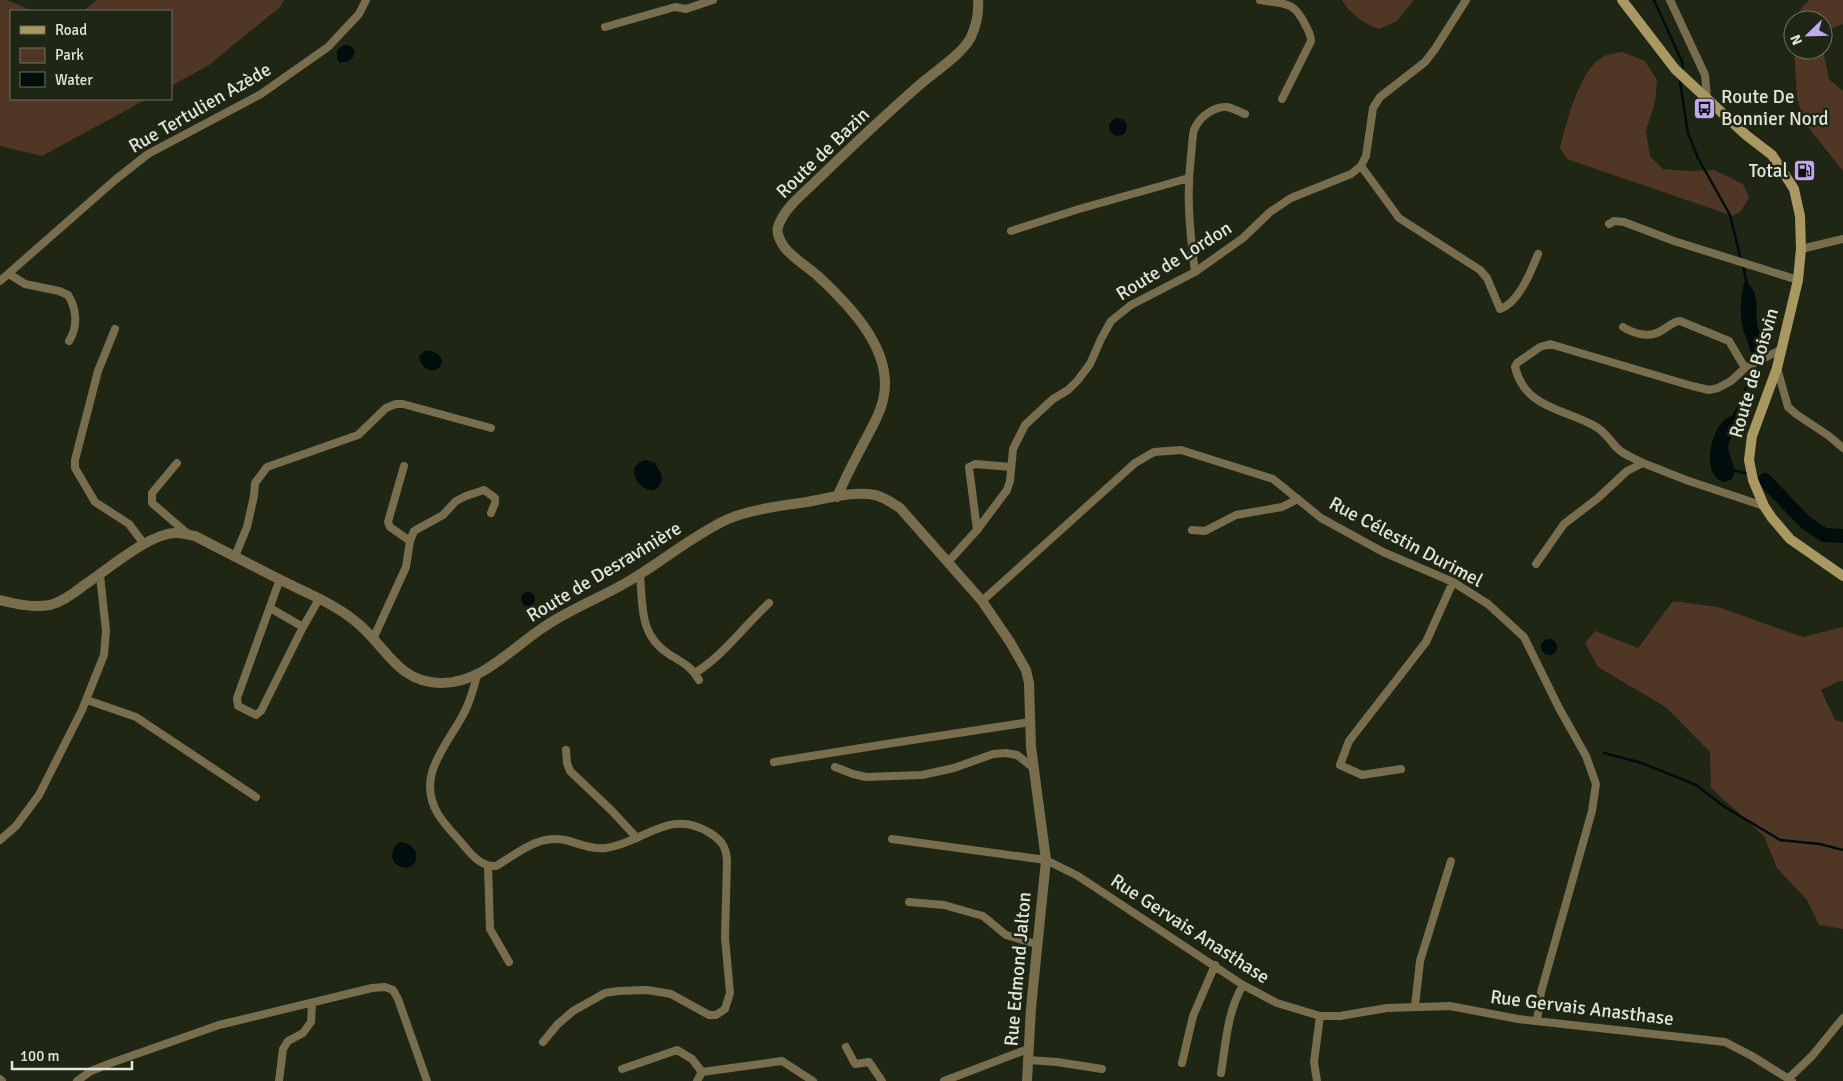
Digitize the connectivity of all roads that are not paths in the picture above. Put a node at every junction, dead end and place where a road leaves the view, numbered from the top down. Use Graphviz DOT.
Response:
graph roads {
  1 [pos="366,0"];
  2 [pos="713,0"];
  3 [pos="978,0"];
  4 [pos="1260,0"];
  5 [pos="1466,0"];
  6 [pos="1622,0"];
  7 [pos="1672,0"];
  8 [pos="605,27"];
  9 [pos="1706,97"];
  10 [pos="1282,99"];
  11 [pos="1245,114"];
  12 [pos="1361,166"];
  13 [pos="1189,178"];
  14 [pos="1609,224"];
  15 [pos="1011,231"];
  16 [pos="1843,239"];
  17 [pos="1801,249"];
  18 [pos="1538,254"];
  19 [pos="1195,272"];
  20 [pos="10,274"];
  21 [pos="1798,280"];
  22 [pos="0,281"];
  23 [pos="1623,326"];
  24 [pos="115,328"];
  25 [pos="69,340"];
  26 [pos="1782,349"];
  27 [pos="1745,368"];
  28 [pos="1777,368"];
  29 [pos="491,428"];
  30 [pos="1843,448"];
  31 [pos="177,463"];
  32 [pos="1643,463"];
  33 [pos="404,466"];
  34 [pos="1011,467"];
  35 [pos="846,478"];
  36 [pos="860,495"];
  37 [pos="836,497"];
  38 [pos="1298,499"];
  39 [pos="1764,506"];
  40 [pos="492,512"];
  41 [pos="977,530"];
  42 [pos="1192,530"];
  43 [pos="188,534"];
  44 [pos="410,541"];
  45 [pos="144,544"];
  46 [pos="235,556"];
  47 [pos="948,562"];
  48 [pos="1536,564"];
  49 [pos="100,575"];
  50 [pos="640,575"];
  51 [pos="1843,576"];
  52 [pos="280,579"];
  53 [pos="1453,582"];
  54 [pos="319,599"];
  55 [pos="0,600"];
  56 [pos="982,601"];
  57 [pos="769,603"];
  58 [pos="270,608"];
  59 [pos="303,627"];
  60 [pos="374,637"];
  61 [pos="477,676"];
  62 [pos="87,700"];
  63 [pos="1030,722"];
  64 [pos="566,750"];
  65 [pos="774,762"];
  66 [pos="835,767"];
  67 [pos="1035,769"];
  68 [pos="1401,769"];
  69 [pos="256,797"];
  70 [pos="637,838"];
  71 [pos="892,839"];
  72 [pos="0,840"];
  73 [pos="1046,860"];
  74 [pos="1451,861"];
  75 [pos="488,866"];
  76 [pos="909,902"];
  77 [pos="1036,944"];
  78 [pos="509,962"];
  79 [pos="1215,965"];
  80 [pos="1243,985"];
  81 [pos="312,1003"];
  82 [pos="1415,1006"];
  83 [pos="1320,1016"];
  84 [pos="1843,1018"];
  85 [pos="1537,1021"];
  86 [pos="543,1042"];
  87 [pos="846,1047"];
  88 [pos="1028,1049"];
  89 [pos="1028,1060"];
  90 [pos="1182,1063"];
  91 [pos="622,1069"];
  92 [pos="1102,1070"];
  93 [pos="702,1072"];
  94 [pos="1221,1073"];
  95 [pos="1790,1080"];
  96 [pos="77,1081"];
  97 [pos="279,1081"];
  98 [pos="427,1081"];
  99 [pos="697,1081"];
  100 [pos="813,1081"];
  101 [pos="882,1081"];
  102 [pos="944,1081"];
  103 [pos="1028,1081"];
  104 [pos="1317,1081"];
  1 -- 20 [label="street, Rue Tertulien Azède"];
  2 -- 8 [label="street"];
  3 -- 35 [label="street, Route de Bazin"];
  4 -- 10 [label="street"];
  5 -- 12 [label="street"];
  6 -- 9 [label="main road, Route de Boisvin"];
  7 -- 9 [label="street"];
  9 -- 17 [label="main road, Route de Boisvin"];
  11 -- 13 [label="street"];
  12 -- 18 [label="street"];
  12 -- 19 [label="street, Route de Lordon"];
  13 -- 15 [label="street"];
  13 -- 19 [label="street"];
  14 -- 21 [label="street"];
  16 -- 17 [label="street"];
  17 -- 21 [label="main road, Route de Boisvin"];
  19 -- 34 [label="street, Route de Lordon"];
  20 -- 22 [label="street, Rue Tertulien Azède"];
  20 -- 25 [label="street"];
  21 -- 26 [label="main road, Route de Boisvin"];
  23 -- 27 [label="street"];
  24 -- 45 [label="street"];
  26 -- 27 [label="street"];
  26 -- 28 [label="main road, Route de Boisvin"];
  27 -- 32 [label="street"];
  28 -- 30 [label="street"];
  28 -- 39 [label="main road, Route de Boisvin"];
  29 -- 46 [label="street"];
  31 -- 43 [label="street"];
  32 -- 39 [label="street"];
  32 -- 48 [label="street"];
  33 -- 44 [label="street"];
  34 -- 41 [label="street, Route de Lordon"];
  34 -- 41 [label="street"];
  35 -- 36 [label="street"];
  35 -- 37 [label="street, Route de Bazin"];
  36 -- 37 [label="street, Route de Desravinière"];
  36 -- 47 [label="street, Route de Desravinière"];
  37 -- 50 [label="street, Route de Desravinière"];
  38 -- 42 [label="street"];
  38 -- 53 [label="street, Rue Célestin Durimel"];
  38 -- 56 [label="street, Rue Célestin Durimel"];
  39 -- 51 [label="main road, Route de Boisvin"];
  40 -- 44 [label="street"];
  41 -- 47 [label="street, Route de Lordon"];
  43 -- 45 [label="street"];
  43 -- 46 [label="street, Route de Desravinière"];
  44 -- 60 [label="street"];
  45 -- 49 [label="street"];
  46 -- 52 [label="street, Route de Desravinière"];
  47 -- 56 [label="street, Route de Desravinière"];
  49 -- 55 [label="street"];
  49 -- 62 [label="street"];
  50 -- 57 [label="street"];
  50 -- 61 [label="street, Route de Desravinière"];
  52 -- 54 [label="street, Route de Desravinière"];
  52 -- 58 [label="street"];
  53 -- 68 [label="street"];
  53 -- 85 [label="street, Rue Célestin Durimel"];
  54 -- 59 [label="street"];
  54 -- 60 [label="street, Route de Desravinière"];
  56 -- 63 [label="street, Route de Desravinière"];
  58 -- 59 [label="street"];
  58 -- 59 [label="street"];
  60 -- 61 [label="street, Route de Desravinière"];
  61 -- 75 [label="street"];
  62 -- 69 [label="street"];
  62 -- 72 [label="street"];
  63 -- 65 [label="street"];
  63 -- 67 [label="street, Route de Desravinière"];
  64 -- 70 [label="street"];
  66 -- 67 [label="street"];
  67 -- 73 [label="street, Route de Desravinière"];
  70 -- 75 [label="street"];
  70 -- 86 [label="street"];
  71 -- 73 [label="street, Rue Gervais Anasthase"];
  73 -- 77 [label="street, Rue Edmond Jalton"];
  73 -- 79 [label="street, Rue Gervais Anasthase"];
  74 -- 82 [label="street"];
  75 -- 78 [label="street"];
  76 -- 77 [label="street"];
  77 -- 88 [label="street, Rue Edmond Jalton"];
  79 -- 80 [label="street, Rue Gervais Anasthase"];
  79 -- 90 [label="street"];
  80 -- 83 [label="street, Rue Gervais Anasthase"];
  80 -- 94 [label="street"];
  81 -- 96 [label="street"];
  81 -- 97 [label="street"];
  81 -- 98 [label="street"];
  82 -- 83 [label="street, Rue Gervais Anasthase"];
  82 -- 85 [label="street, Rue Gervais Anasthase"];
  83 -- 104 [label="street"];
  84 -- 95 [label="street"];
  85 -- 95 [label="street, Rue Gervais Anasthase"];
  87 -- 101 [label="street"];
  88 -- 89 [label="street, Rue Edmond Jalton"];
  88 -- 102 [label="street"];
  89 -- 92 [label="street"];
  89 -- 103 [label="street, Rue Edmond Jalton"];
  91 -- 93 [label="street"];
  93 -- 99 [label="street"];
  93 -- 100 [label="street"];
}
